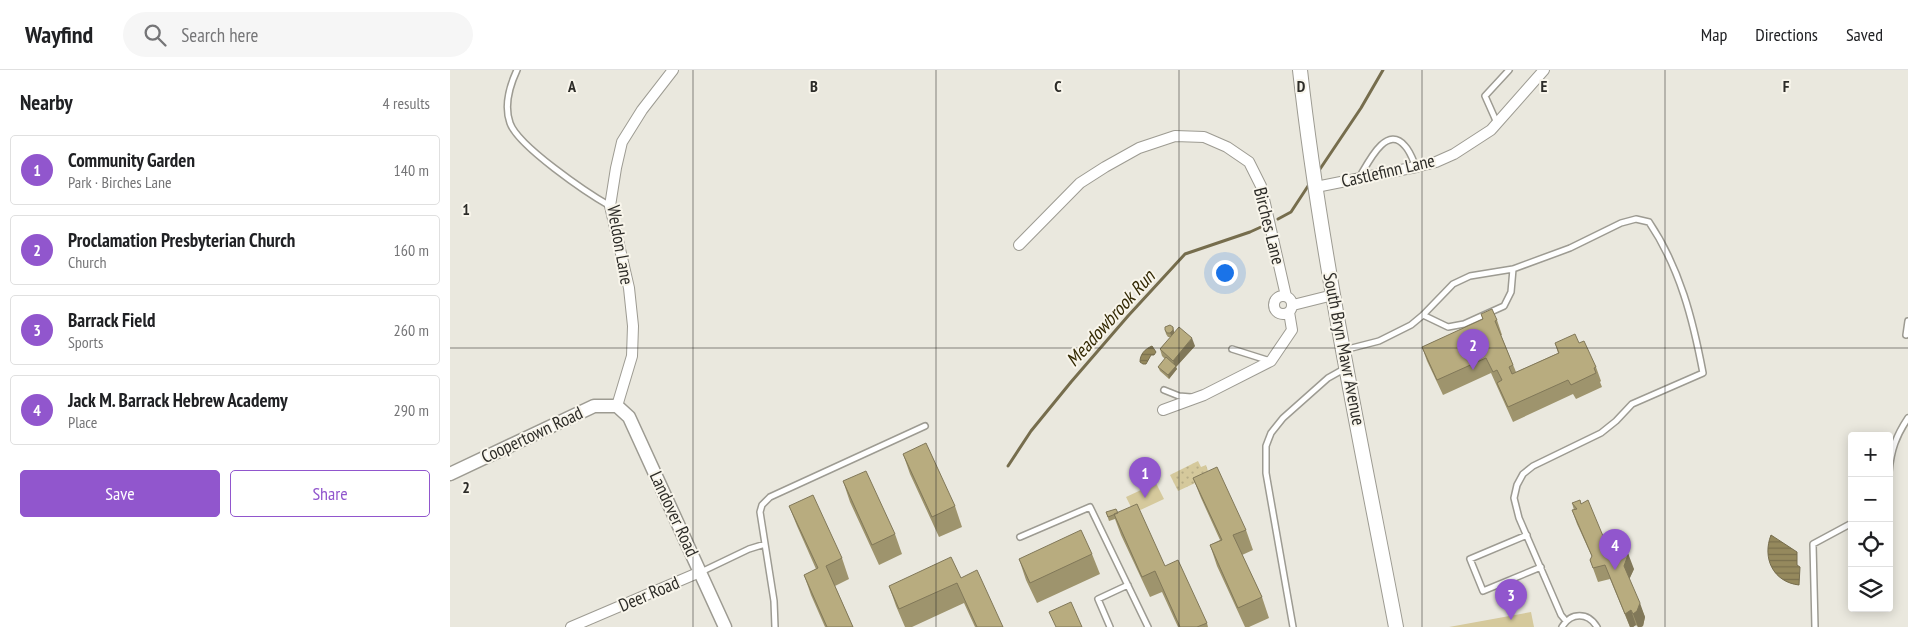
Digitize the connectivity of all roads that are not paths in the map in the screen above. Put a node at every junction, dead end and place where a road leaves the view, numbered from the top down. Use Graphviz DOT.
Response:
graph roads {
  1 [pos="517,70"];
  2 [pos="673,70"];
  3 [pos="1300,70"];
  4 [pos="1509,70"];
  5 [pos="1544,70"];
  6 [pos="1497,123"];
  7 [pos="1416,167"];
  8 [pos="1358,179"];
  9 [pos="1316,184"];
  10 [pos="610,206"];
  11 [pos="1019,245"];
  12 [pos="1513,269"];
  13 [pos="1333,295"];
  14 [pos="1286,296"];
  15 [pos="1291,309"];
  16 [pos="1423,315"];
  17 [pos="1908,321"];
  18 [pos="1906,335"];
  19 [pos="1232,349"];
  20 [pos="1343,350"];
  21 [pos="1271,361"];
  22 [pos="1347,368"];
  23 [pos="1164,390"];
  24 [pos="1197,398"];
  25 [pos="616,406"];
  26 [pos="1163,410"];
  27 [pos="1908,418"];
  28 [pos="925,426"];
  29 [pos="1893,450"];
  30 [pos="450,474"];
  31 [pos="1848,525"];
  32 [pos="1527,535"];
  33 [pos="1020,536"];
  34 [pos="764,544"];
  35 [pos="1540,568"];
  36 [pos="700,572"];
  37 [pos="1128,585"];
  38 [pos="1566,621"];
  39 [pos="571,627"];
  40 [pos="725,627"];
  41 [pos="776,627"];
  42 [pos="1110,627"];
  43 [pos="1148,627"];
  44 [pos="1293,627"];
  45 [pos="1396,627"];
  46 [pos="1562,627"];
  47 [pos="1597,627"];
  48 [pos="1815,627"];
  1 -- 10 [label="lane"];
  2 -- 10 [label="street, Weldon Lane"];
  3 -- 9 [label="main road, South Bryn Mawr Avenue"];
  4 -- 6 [label="lane"];
  5 -- 6 [label="street, Castlefinn Lane"];
  6 -- 7 [label="street, Castlefinn Lane"];
  7 -- 8 [label="street, Castlefinn Lane"];
  7 -- 8 [label="lane"];
  8 -- 9 [label="street, Castlefinn Lane"];
  9 -- 13 [label="main road, South Bryn Mawr Avenue"];
  10 -- 25 [label="street, Weldon Lane"];
  11 -- 14 [label="street, Birches Lane"];
  12 -- 16 [label="lane"];
  12 -- 16 [label="lane"];
  12 -- 32 [label="lane"];
  13 -- 15 [label="street"];
  13 -- 20 [label="main road, South Bryn Mawr Avenue"];
  14 -- 15 [label="street, Birches Lane"];
  14 -- 15 [label="street"];
  15 -- 21 [label="street"];
  16 -- 20 [label="lane"];
  17 -- 18 [label="lane"];
  19 -- 21 [label="lane"];
  20 -- 22 [label="main road, South Bryn Mawr Avenue"];
  21 -- 24 [label="street"];
  22 -- 44 [label="lane"];
  22 -- 45 [label="main road, South Bryn Mawr Avenue"];
  23 -- 24 [label="lane"];
  24 -- 26 [label="street"];
  25 -- 30 [label="street, Coopertown Road"];
  25 -- 36 [label="street, Landover Road"];
  27 -- 29 [label="lane"];
  28 -- 34 [label="lane"];
  31 -- 48 [label="lane"];
  32 -- 35 [label="lane"];
  32 -- 35 [label="lane"];
  33 -- 37 [label="lane"];
  34 -- 36 [label="lane"];
  34 -- 41 [label="lane"];
  35 -- 38 [label="lane"];
  36 -- 39 [label="street, Deer Road"];
  36 -- 40 [label="street, Landover Road"];
  37 -- 42 [label="lane"];
  37 -- 43 [label="lane"];
  38 -- 46 [label="lane"];
  38 -- 47 [label="lane"];
}
